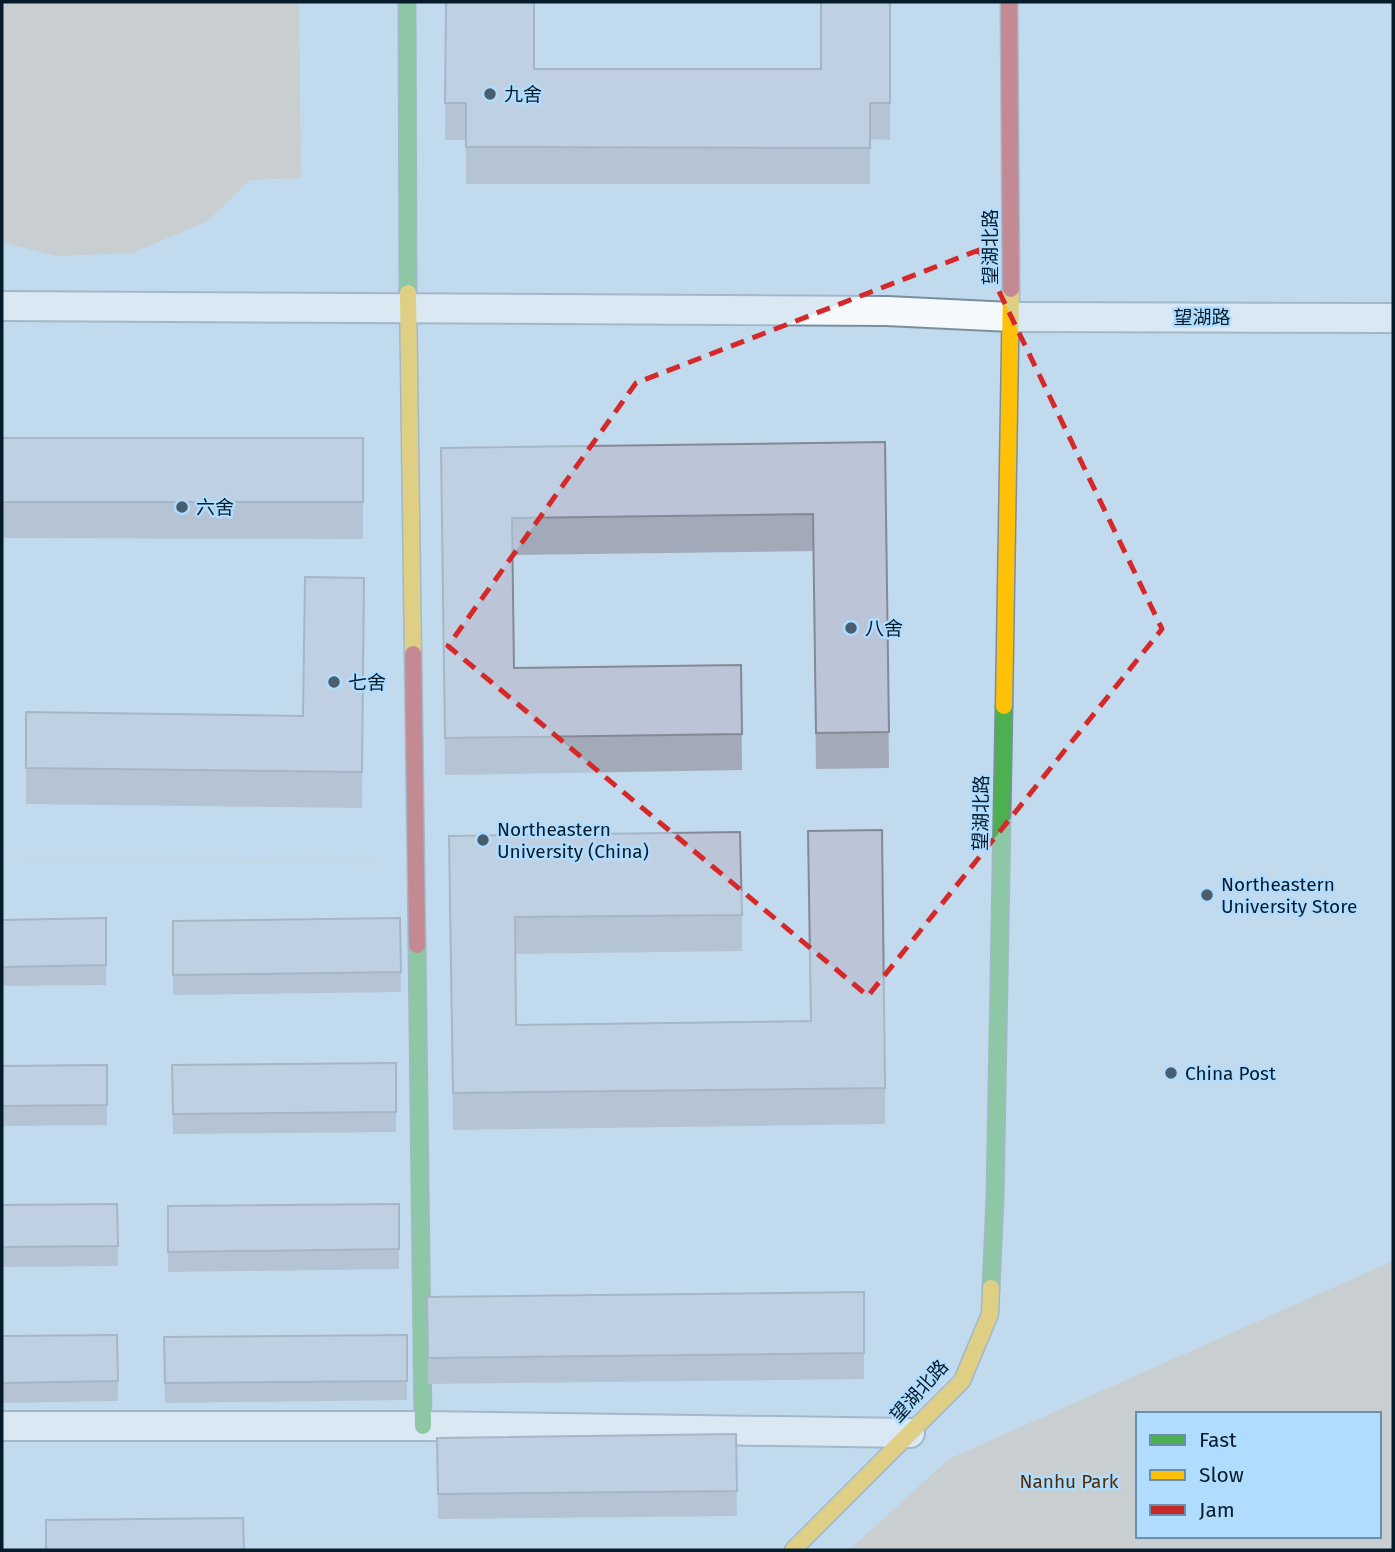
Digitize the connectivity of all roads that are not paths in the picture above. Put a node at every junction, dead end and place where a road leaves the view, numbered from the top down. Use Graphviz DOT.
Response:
graph roads {
  1 [pos="407,2"];
  2 [pos="1009,2"];
  3 [pos="2,306"];
  4 [pos="408,308"];
  5 [pos="1011,317"];
  6 [pos="1393,318"];
  7 [pos="2,1426"];
  8 [pos="423,1426"];
  9 [pos="910,1433"];
  10 [pos="793,1550"];
  1 -- 4 [label="street"];
  2 -- 5 [label="street, 望湖北路"];
  3 -- 4 [label="street, 望湖路"];
  4 -- 5 [label="street, 望湖路"];
  4 -- 8 [label="street"];
  5 -- 6 [label="street, 望湖路"];
  5 -- 9 [label="street, 望湖北路"];
  7 -- 8 [label="street"];
  8 -- 9 [label="street"];
  9 -- 10 [label="street, 望湖北路"];
}
